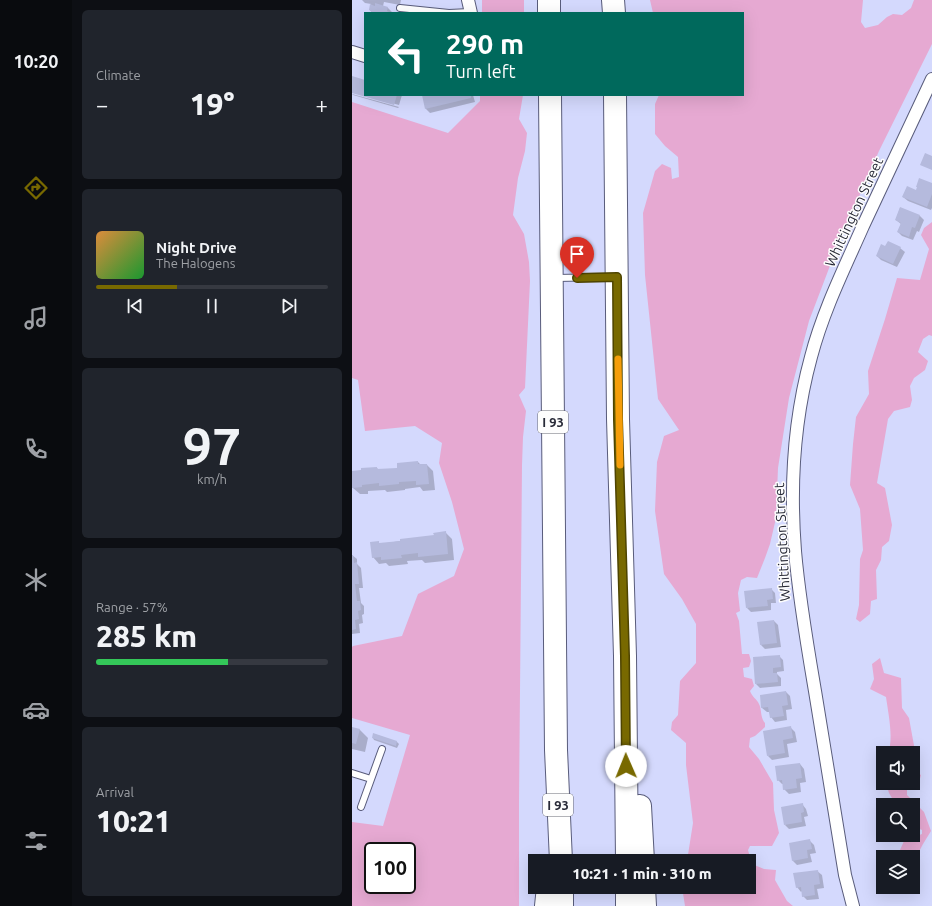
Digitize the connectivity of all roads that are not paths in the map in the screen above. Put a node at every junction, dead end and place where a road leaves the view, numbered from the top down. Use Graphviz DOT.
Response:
graph roads {
  1 [pos="549,0"];
  2 [pos="613,0"];
  3 [pos="400,8"];
  4 [pos="470,8"];
  5 [pos="439,12"];
  6 [pos="453,12"];
  7 [pos="549,12"];
  8 [pos="614,12"];
  9 [pos="352,52"];
  10 [pos="364,56"];
  11 [pos="932,79"];
  12 [pos="550,96"];
  13 [pos="614,96"];
  14 [pos="617,277"];
  15 [pos="551,278"];
  16 [pos="625,705"];
  17 [pos="382,749"];
  18 [pos="556,750"];
  19 [pos="352,773"];
  20 [pos="371,779"];
  21 [pos="361,807"];
  22 [pos="549,854"];
  23 [pos="560,854"];
  24 [pos="627,854"];
  25 [pos="643,854"];
  26 [pos="547,894"];
  27 [pos="562,894"];
  28 [pos="627,894"];
  29 [pos="644,894"];
  30 [pos="546,906"];
  31 [pos="562,906"];
  32 [pos="627,906"];
  33 [pos="645,906"];
  34 [pos="853,906"];
  1 -- 7 [label="highway"];
  2 -- 8 [label="highway"];
  3 -- 5 [label="lane"];
  4 -- 6 [label="lane"];
  9 -- 10 [label="street"];
  11 -- 34 [label="street, Whittington Street"];
  12 -- 15 [label="highway, I 93"];
  13 -- 14 [label="highway"];
  14 -- 15 [label="lane"];
  14 -- 16 [label="highway"];
  15 -- 18 [label="highway, I 93"];
  16 -- 24 [label="highway"];
  16 -- 25 [label="highway"];
  17 -- 20 [label="lane"];
  18 -- 22 [label="highway"];
  18 -- 23 [label="highway, I 93"];
  19 -- 20 [label="lane"];
  20 -- 21 [label="lane"];
  26 -- 30 [label="highway"];
  27 -- 31 [label="highway"];
  28 -- 32 [label="highway"];
  29 -- 33 [label="highway"];
}
